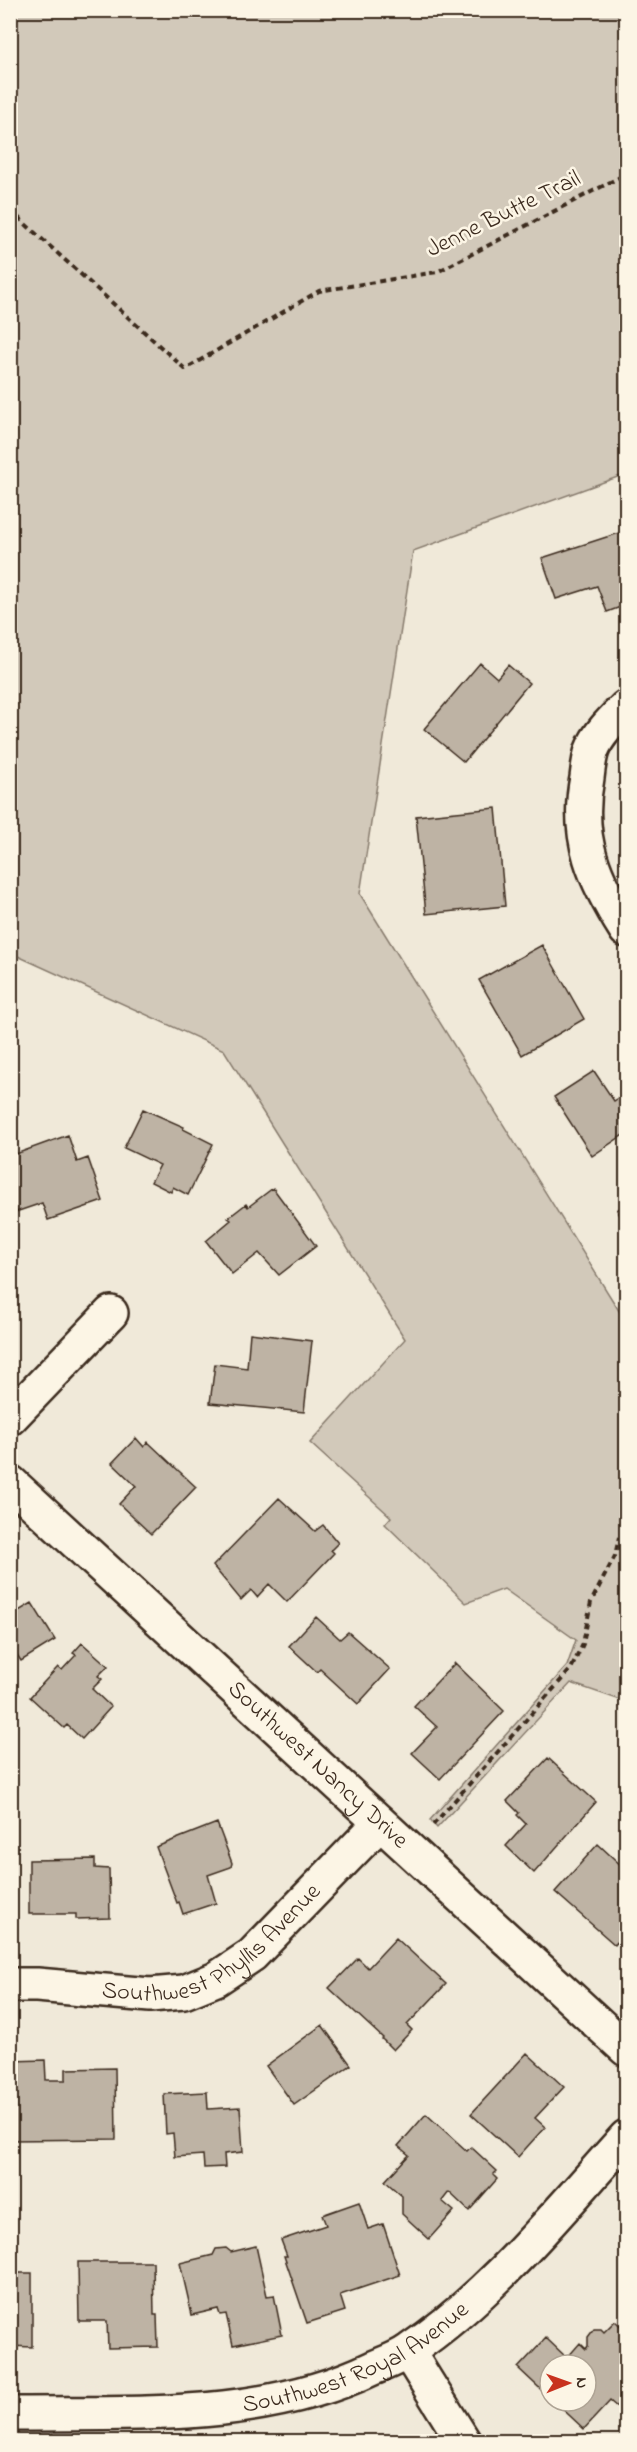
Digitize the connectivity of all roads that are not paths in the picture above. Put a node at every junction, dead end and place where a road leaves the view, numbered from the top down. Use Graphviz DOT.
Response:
graph roads {
  1 [pos="627,707"];
  2 [pos="627,930"];
  3 [pos="111,1313"];
  4 [pos="10,1418"];
  5 [pos="10,1482"];
  6 [pos="380,1822"];
  7 [pos="10,1985"];
  8 [pos="627,2049"];
  9 [pos="627,2137"];
  10 [pos="408,2352"];
  11 [pos="10,2414"];
  12 [pos="464,2442"];
  1 -- 2 [label="street"];
  3 -- 4 [label="street"];
  5 -- 6 [label="street, Southwest Nancy Drive"];
  6 -- 7 [label="street, Southwest Phyllis Avenue"];
  6 -- 8 [label="street, Southwest Nancy Drive"];
  9 -- 10 [label="street, Southwest Royal Avenue"];
  10 -- 11 [label="street, Southwest Royal Avenue"];
  10 -- 12 [label="street"];
}
